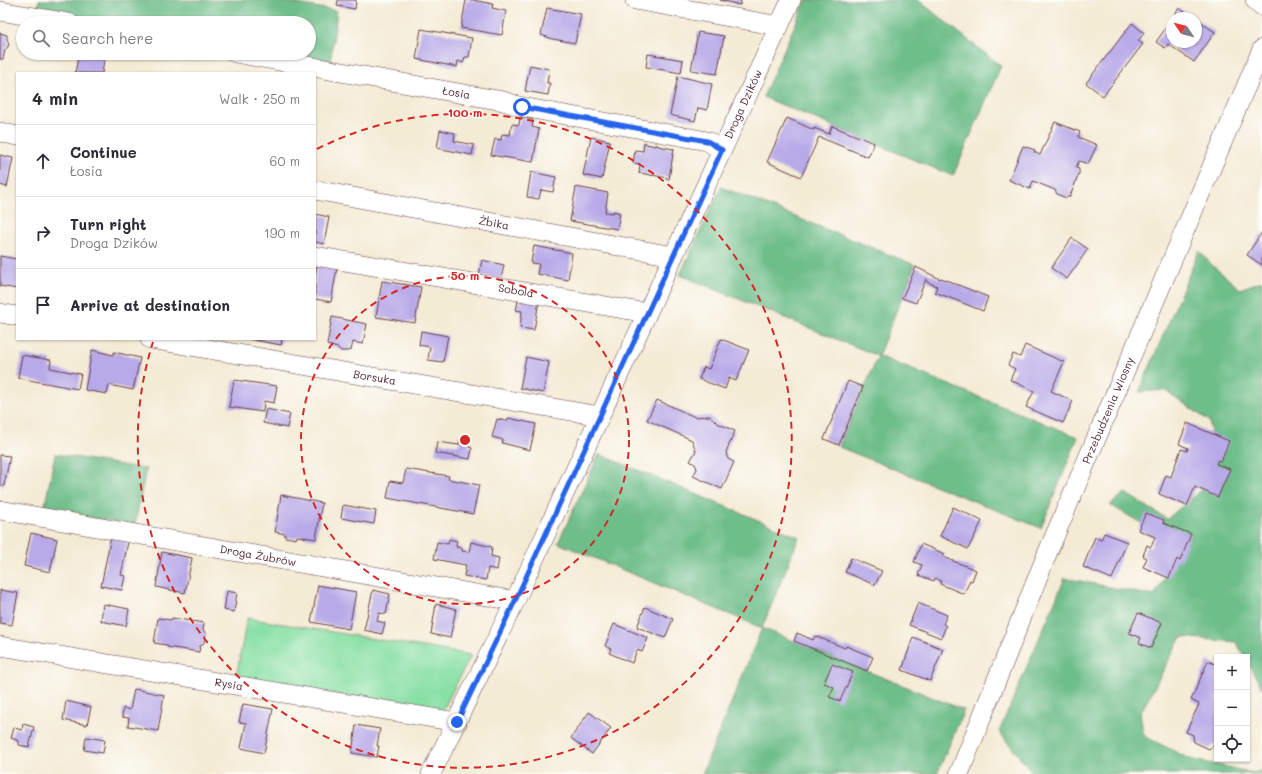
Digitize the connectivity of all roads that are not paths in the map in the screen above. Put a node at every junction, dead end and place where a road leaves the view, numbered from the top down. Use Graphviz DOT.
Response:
graph roads {
  1 [pos="635,0"];
  2 [pos="791,0"];
  3 [pos="1255,0"];
  4 [pos="1262,6"];
  5 [pos="0,10"];
  6 [pos="32,16"];
  7 [pos="779,26"];
  8 [pos="1262,49"];
  9 [pos="274,60"];
  10 [pos="0,132"];
  11 [pos="16,136"];
  12 [pos="722,150"];
  13 [pos="316,190"];
  14 [pos="316,256"];
  15 [pos="673,256"];
  16 [pos="0,313"];
  17 [pos="647,313"];
  18 [pos="16,316"];
  19 [pos="156,340"];
  20 [pos="600,416"];
  21 [pos="0,510"];
  22 [pos="515,601"];
  23 [pos="0,646"];
  24 [pos="457,722"];
  25 [pos="431,774"];
  26 [pos="959,774"];
  1 -- 7 [label="street"];
  2 -- 7 [label="street, Droga Dzików"];
  3 -- 4 [label="street"];
  5 -- 6 [label="street"];
  7 -- 12 [label="street, Droga Dzików"];
  8 -- 26 [label="street, Przebudzenia Wiosny"];
  9 -- 12 [label="street, Łosia"];
  10 -- 11 [label="street"];
  12 -- 15 [label="street, Droga Dzików"];
  13 -- 15 [label="street, Żbika"];
  14 -- 17 [label="street, Sobola"];
  15 -- 17 [label="street, Droga Dzików"];
  16 -- 18 [label="street"];
  17 -- 20 [label="street, Droga Dzików"];
  19 -- 20 [label="street, Borsuka"];
  20 -- 22 [label="street, Droga Dzików"];
  21 -- 22 [label="street, Droga Żubrów"];
  22 -- 24 [label="street, Droga Dzików"];
  23 -- 24 [label="street, Rysia"];
  24 -- 25 [label="street, Droga Dzików"];
}
